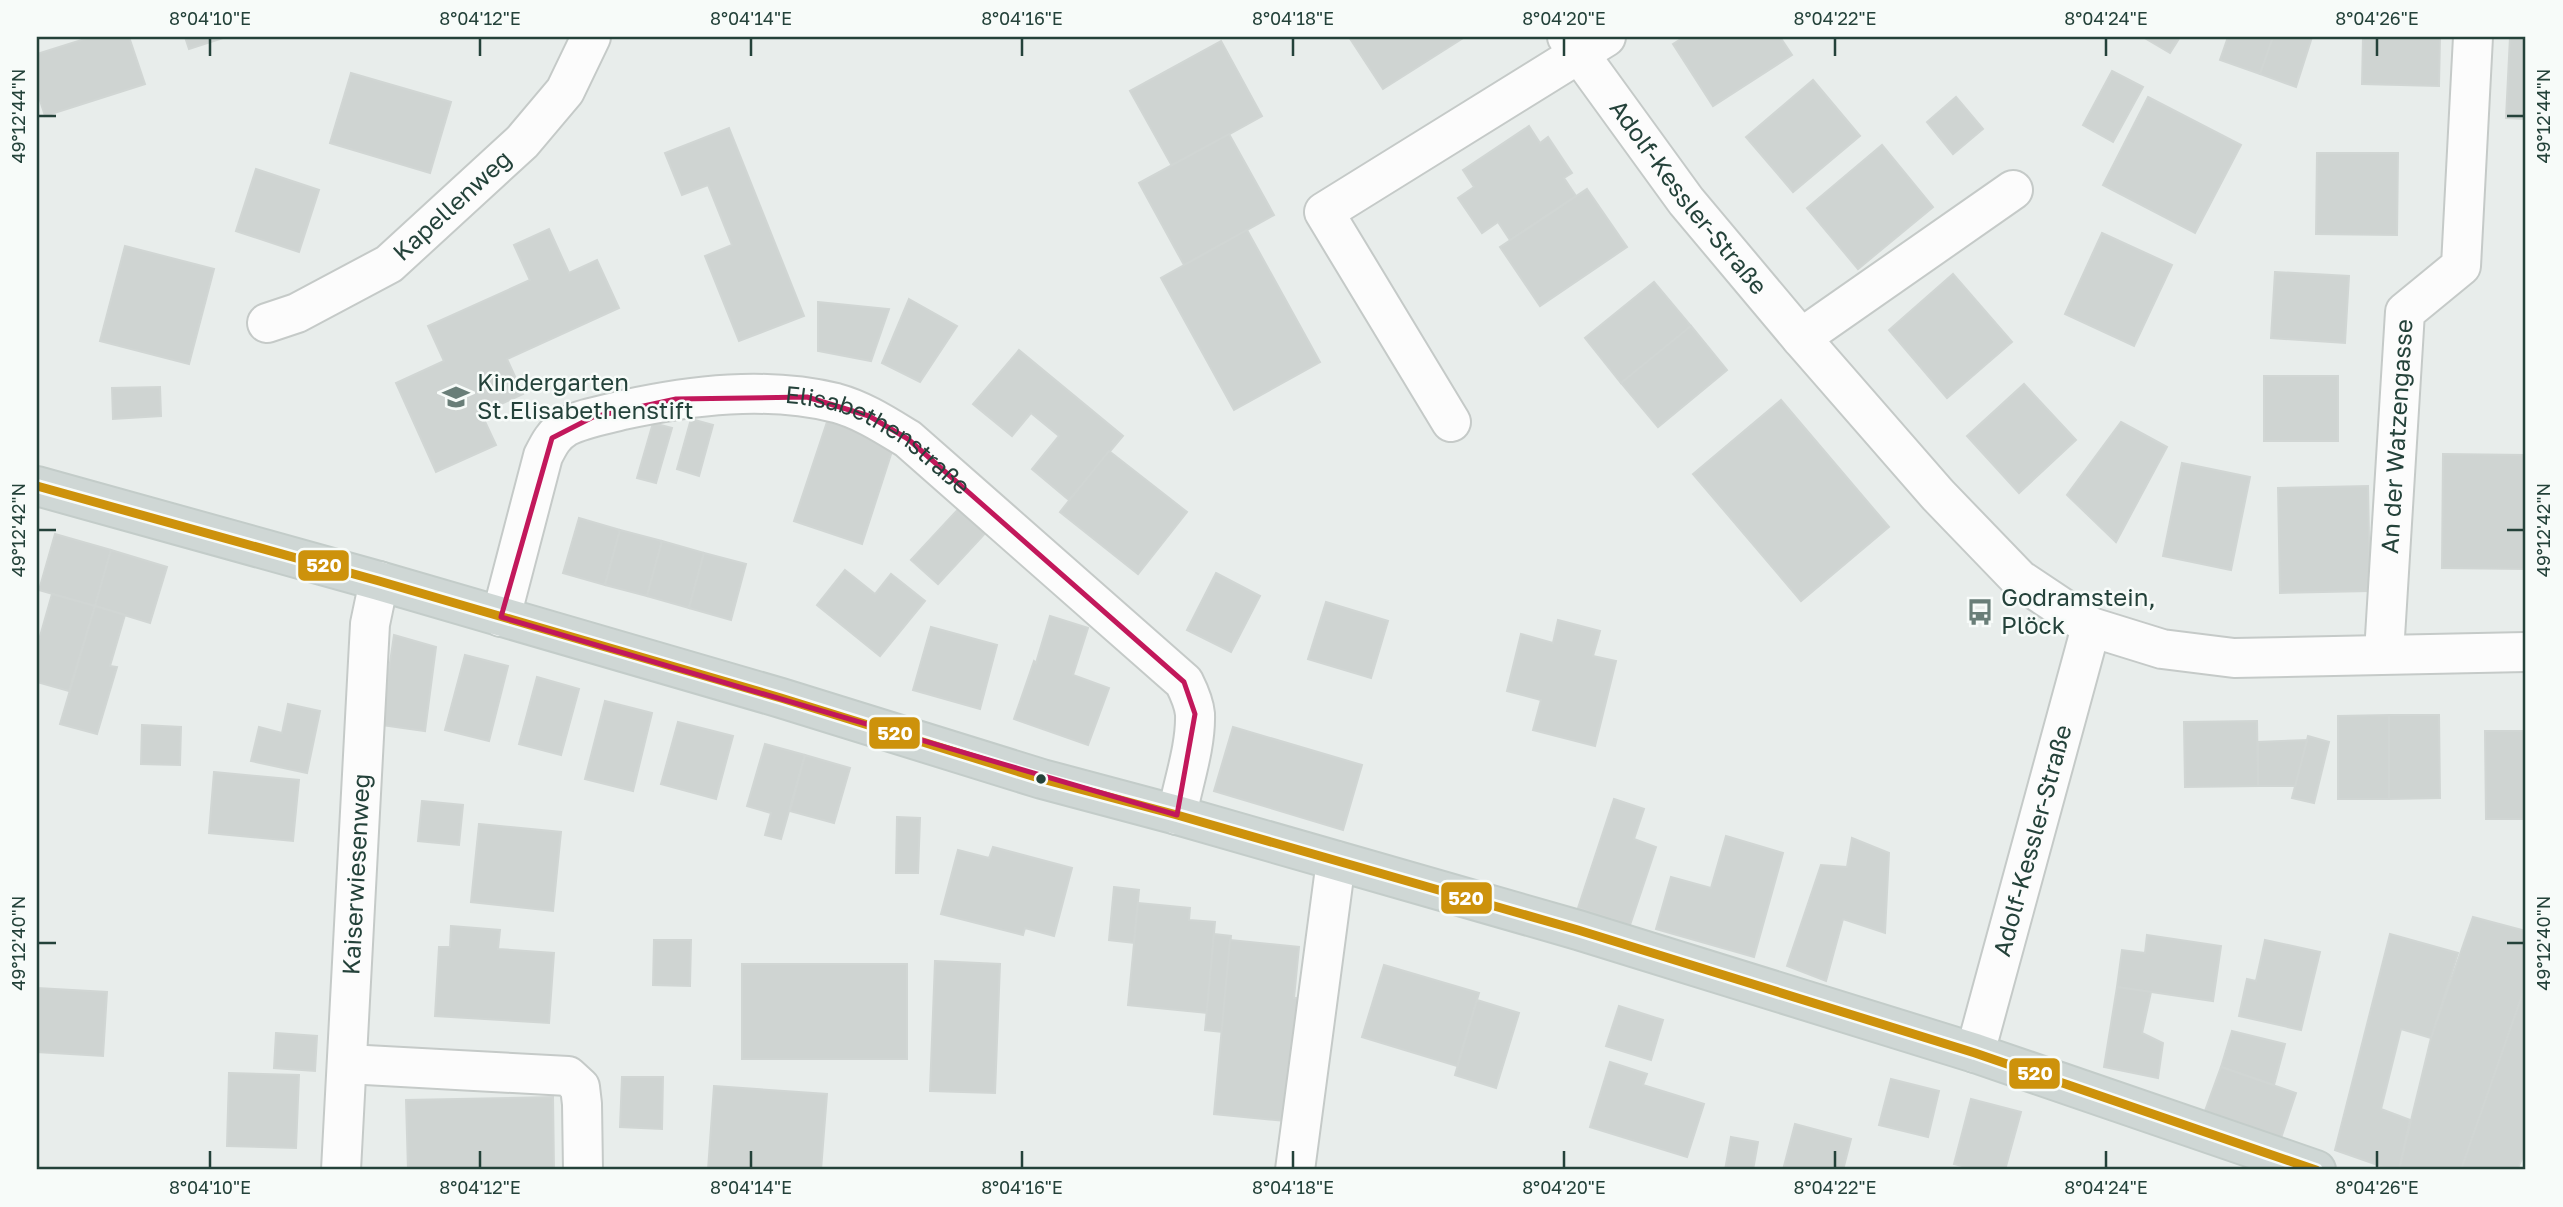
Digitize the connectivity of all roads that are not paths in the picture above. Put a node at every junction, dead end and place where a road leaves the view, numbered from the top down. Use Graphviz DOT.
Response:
graph roads {
  1 [pos="591,37"];
  2 [pos="2473,37"];
  3 [pos="1584,42"];
  4 [pos="2013,190"];
  5 [pos="267,323"];
  6 [pos="1801,338"];
  7 [pos="1451,422"];
  8 [pos="37,486"];
  9 [pos="379,581"];
  10 [pos="501,617"];
  11 [pos="2091,627"];
  12 [pos="2526,652"];
  13 [pos="2384,653"];
  14 [pos="1177,815"];
  15 [pos="1336,861"];
  16 [pos="1975,1053"];
  17 [pos="347,1064"];
  18 [pos="341,1170"];
  19 [pos="583,1170"];
  20 [pos="1295,1170"];
  21 [pos="2316,1170"];
  1 -- 5 [label="street, Kapellenweg"];
  2 -- 13 [label="street, An der Watzengasse"];
  3 -- 6 [label="street, Adolf-Kessler-Straße"];
  3 -- 7 [label="street, Adolf-Kessler-Straße"];
  4 -- 6 [label="street"];
  6 -- 11 [label="street, Adolf-Kessler-Straße"];
  8 -- 9 [label="main road"];
  9 -- 10 [label="main road"];
  9 -- 17 [label="street, Kaiserwiesenweg"];
  10 -- 14 [label="main road"];
  10 -- 14 [label="street, Elisabethenstraße"];
  11 -- 13 [label="street, Adolf-Kessler-Straße"];
  11 -- 16 [label="street, Adolf-Kessler-Straße"];
  12 -- 13 [label="street, Adolf-Kessler-Straße"];
  14 -- 15 [label="main road"];
  15 -- 16 [label="main road"];
  15 -- 20 [label="street"];
  16 -- 21 [label="main road"];
  17 -- 18 [label="street, Kaiserwiesenweg"];
  17 -- 19 [label="street"];
}
